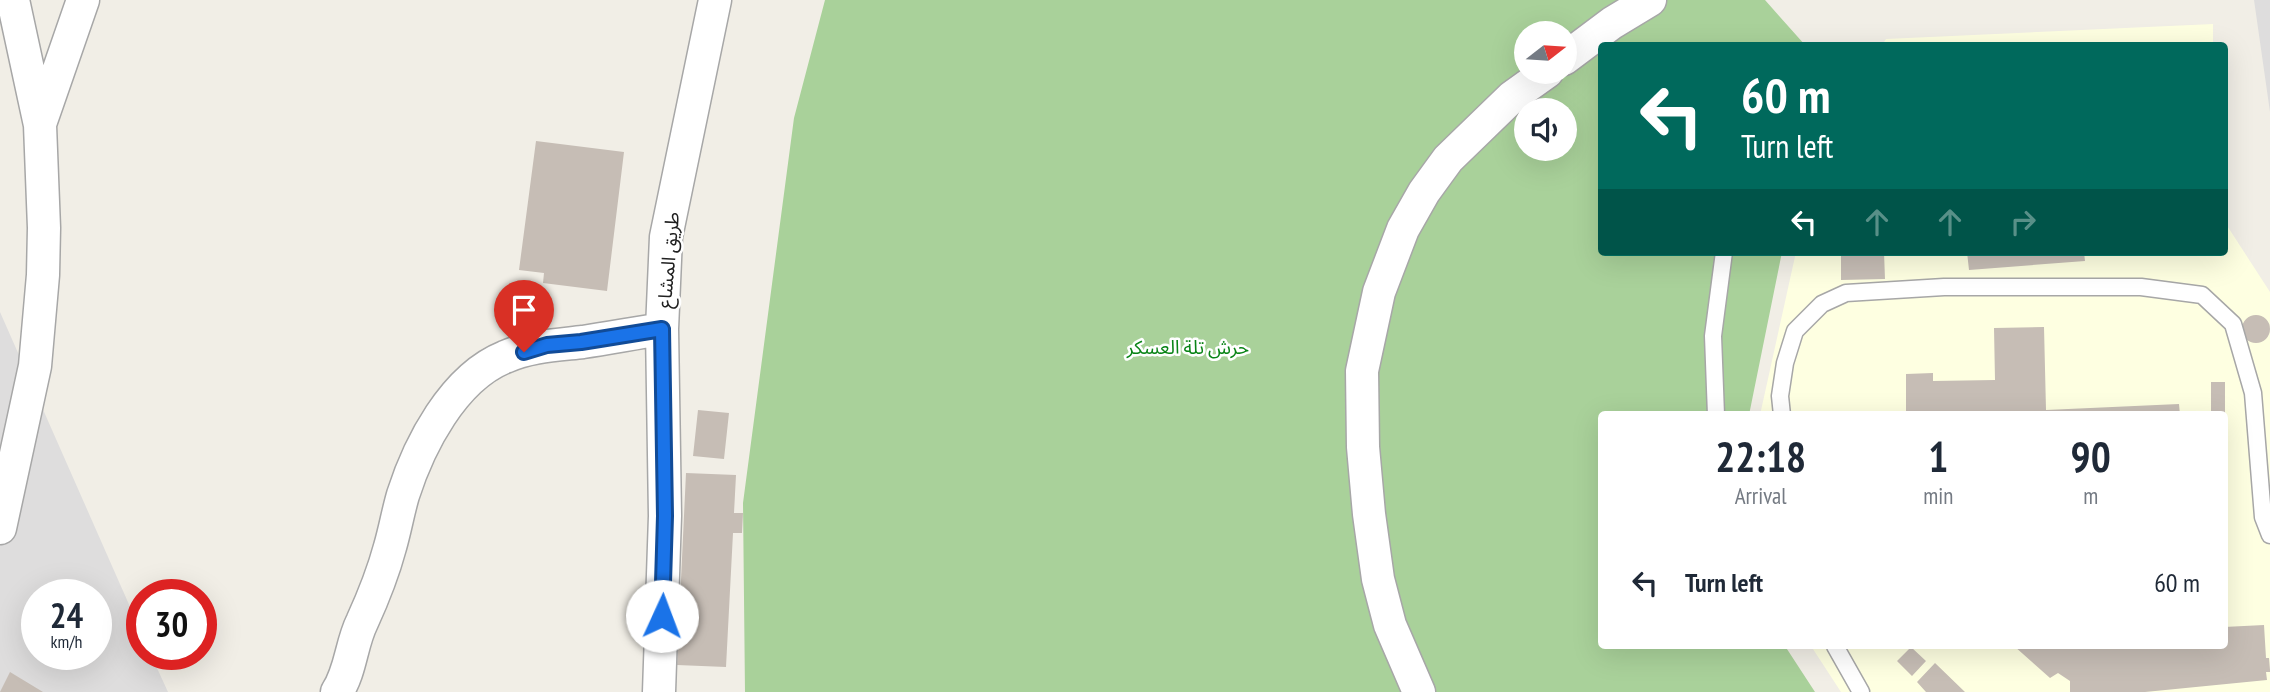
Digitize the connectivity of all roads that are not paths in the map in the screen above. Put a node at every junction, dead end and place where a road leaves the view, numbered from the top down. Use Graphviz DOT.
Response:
graph roads {
  1 [pos="13,0"];
  2 [pos="83,0"];
  3 [pos="715,0"];
  4 [pos="1650,0"];
  5 [pos="1577,49"];
  6 [pos="1530,84"];
  7 [pos="40,124"];
  8 [pos="1723,256"];
  9 [pos="662,329"];
  10 [pos="1716,411"];
  11 [pos="1782,411"];
  12 [pos="0,528"];
  13 [pos="2270,535"];
  14 [pos="1837,649"];
  15 [pos="337,692"];
  16 [pos="659,692"];
  17 [pos="1419,692"];
  18 [pos="1861,692"];
  1 -- 7 [label="street"];
  2 -- 7 [label="street"];
  3 -- 9 [label="street, طريق المشاع"];
  4 -- 5 [label="street"];
  6 -- 17 [label="street"];
  7 -- 12 [label="street"];
  8 -- 10 [label="lane"];
  9 -- 15 [label="street"];
  9 -- 16 [label="street, طريق المشاع"];
  11 -- 13 [label="lane"];
  14 -- 18 [label="lane"];
}
